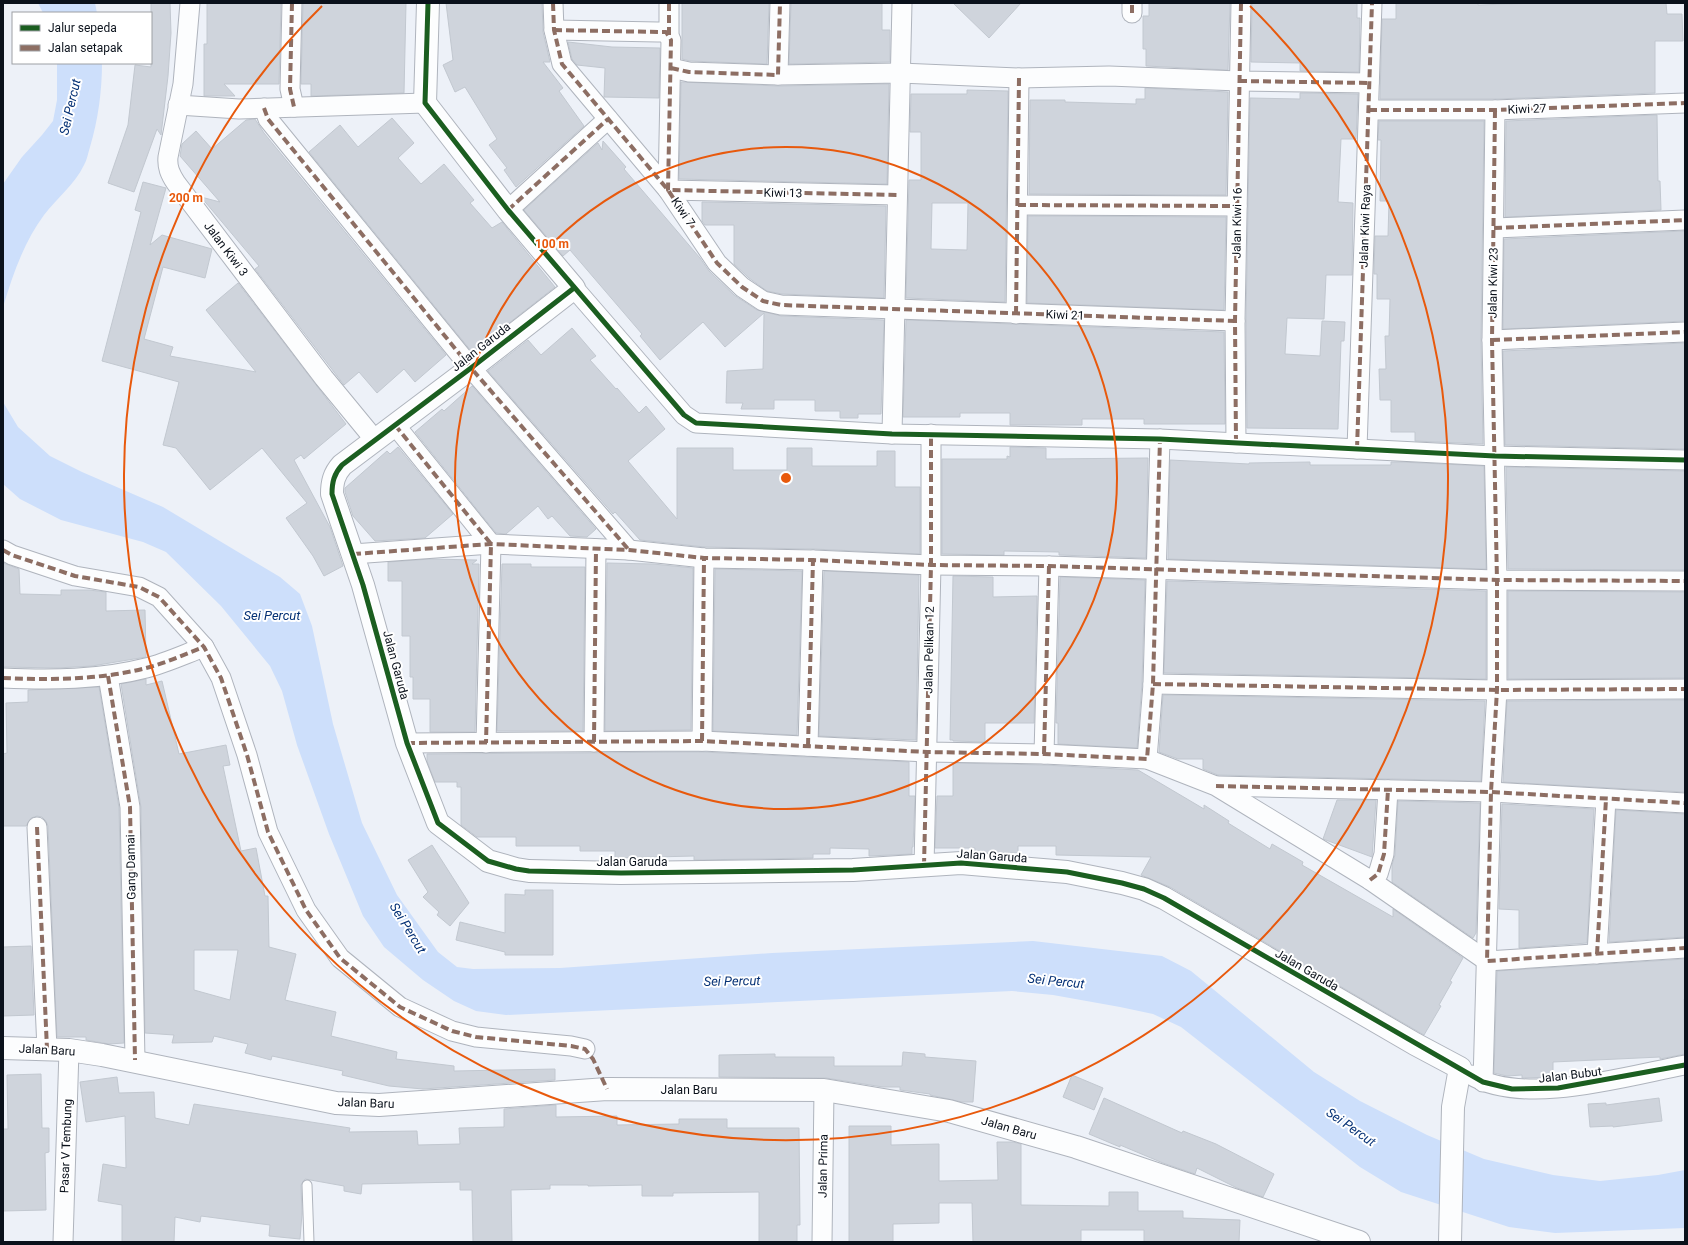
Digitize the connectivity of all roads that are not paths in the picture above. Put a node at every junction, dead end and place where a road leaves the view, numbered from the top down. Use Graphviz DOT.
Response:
graph roads {
  1 [pos="190,3"];
  2 [pos="292,3"];
  3 [pos="428,3"];
  4 [pos="554,3"];
  5 [pos="669,3"];
  6 [pos="780,3"];
  7 [pos="902,3"];
  8 [pos="1241,3"];
  9 [pos="1372,3"];
  10 [pos="554,30"];
  11 [pos="669,36"];
  12 [pos="671,68"];
  13 [pos="900,73"];
  14 [pos="778,75"];
  15 [pos="1019,78"];
  16 [pos="1239,81"];
  17 [pos="1369,83"];
  18 [pos="425,103"];
  19 [pos="1685,103"];
  20 [pos="178,105"];
  21 [pos="294,107"];
  22 [pos="264,108"];
  23 [pos="1369,110"];
  24 [pos="1495,110"];
  25 [pos="608,118"];
  26 [pos="668,190"];
  27 [pos="897,195"];
  28 [pos="1018,205"];
  29 [pos="1237,206"];
  30 [pos="508,210"];
  31 [pos="1685,220"];
  32 [pos="1494,228"];
  33 [pos="574,288"];
  34 [pos="894,310"];
  35 [pos="1016,314"];
  36 [pos="1235,321"];
  37 [pos="1685,332"];
  38 [pos="1492,340"];
  39 [pos="471,368"];
  40 [pos="395,425"];
  41 [pos="892,434"];
  42 [pos="931,434"];
  43 [pos="1160,439"];
  44 [pos="375,440"];
  45 [pos="1236,443"];
  46 [pos="1357,449"];
  47 [pos="1495,456"];
  48 [pos="1685,460"];
  49 [pos="491,544"];
  50 [pos="596,549"];
  51 [pos="3,550"];
  52 [pos="629,550"];
  53 [pos="353,554"];
  54 [pos="704,558"];
  55 [pos="813,560"];
  56 [pos="931,565"];
  57 [pos="1049,566"];
  58 [pos="1157,569"];
  59 [pos="1497,580"];
  60 [pos="1685,581"];
  61 [pos="204,647"];
  62 [pos="108,676"];
  63 [pos="3,678"];
  64 [pos="1153,684"];
  65 [pos="1685,689"];
  66 [pos="1497,690"];
  67 [pos="702,741"];
  68 [pos="486,742"];
  69 [pos="594,742"];
  70 [pos="407,743"];
  71 [pos="808,746"];
  72 [pos="927,752"];
  73 [pos="1044,754"];
  74 [pos="1147,759"];
  75 [pos="1216,786"];
  76 [pos="1388,790"];
  77 [pos="1491,792"];
  78 [pos="1606,799"];
  79 [pos="1685,803"];
  80 [pos="37,827"];
  81 [pos="924,866"];
  82 [pos="1370,880"];
  83 [pos="1685,948"];
  84 [pos="1597,954"];
  85 [pos="1487,961"];
  86 [pos="3,1048"];
  87 [pos="46,1049"];
  88 [pos="585,1049"];
  89 [pos="69,1050"];
  90 [pos="135,1060"];
  91 [pos="1685,1065"];
  92 [pos="1460,1068"];
  93 [pos="1483,1082"];
  94 [pos="824,1090"];
  95 [pos="307,1185"];
  96 [pos="63,1242"];
  97 [pos="309,1242"];
  98 [pos="822,1242"];
  99 [pos="1359,1242"];
  100 [pos="1450,1242"];
  1 -- 20 [label="street, Jalan Kiwi 3"];
  2 -- 21 [label="street"];
  3 -- 18 [label="street"];
  4 -- 10 [label="street, Kiwi 7"];
  5 -- 11 [label="street"];
  6 -- 14 [label="street"];
  7 -- 13 [label="street"];
  8 -- 16 [label="street, Jalan Kiwi 16"];
  9 -- 17 [label="street, Jalan Kiwi Raya"];
  10 -- 11 [label="street"];
  10 -- 25 [label="street, Kiwi 7"];
  11 -- 12 [label="street"];
  12 -- 14 [label="street"];
  12 -- 26 [label="street"];
  13 -- 14 [label="street"];
  13 -- 15 [label="street"];
  13 -- 27 [label="street"];
  15 -- 16 [label="street"];
  15 -- 28 [label="street"];
  16 -- 17 [label="street"];
  16 -- 29 [label="street, Jalan Kiwi 16"];
  17 -- 23 [label="street, Jalan Kiwi Raya"];
  18 -- 21 [label="street"];
  18 -- 30 [label="street"];
  19 -- 24 [label="street, Kiwi 27"];
  20 -- 22 [label="street"];
  20 -- 44 [label="street, Jalan Kiwi 3"];
  21 -- 22 [label="street"];
  22 -- 39 [label="street"];
  23 -- 24 [label="street, Kiwi 27"];
  23 -- 46 [label="street, Jalan Kiwi Raya"];
  24 -- 32 [label="street, Jalan Kiwi 23"];
  25 -- 26 [label="street, Kiwi 7"];
  25 -- 30 [label="street"];
  26 -- 27 [label="street, Kiwi 13"];
  26 -- 34 [label="street, Kiwi 7"];
  27 -- 34 [label="street"];
  28 -- 29 [label="street"];
  28 -- 35 [label="street"];
  29 -- 36 [label="street, Jalan Kiwi 16"];
  30 -- 33 [label="street"];
  31 -- 32 [label="street"];
  32 -- 38 [label="street, Jalan Kiwi 23"];
  33 -- 39 [label="street, Jalan Garuda"];
  33 -- 41 [label="street"];
  34 -- 35 [label="street, Kiwi 21"];
  34 -- 41 [label="street"];
  35 -- 36 [label="street, Kiwi 21"];
  36 -- 45 [label="street, Jalan Kiwi 16"];
  37 -- 38 [label="street"];
  38 -- 47 [label="street, Jalan Kiwi 23"];
  39 -- 40 [label="street, Jalan Garuda"];
  39 -- 52 [label="street"];
  40 -- 44 [label="street, Jalan Garuda"];
  40 -- 49 [label="street"];
  41 -- 42 [label="street"];
  42 -- 43 [label="street"];
  42 -- 56 [label="street, Jalan Pelikan 12"];
  43 -- 45 [label="street"];
  43 -- 58 [label="street"];
  44 -- 53 [label="street, Jalan Garuda"];
  45 -- 46 [label="street"];
  46 -- 47 [label="street"];
  47 -- 48 [label="street"];
  47 -- 59 [label="street, Jalan Kiwi 23"];
  49 -- 50 [label="street"];
  49 -- 53 [label="street"];
  49 -- 68 [label="street"];
  50 -- 52 [label="street"];
  50 -- 69 [label="street"];
  51 -- 61 [label="street"];
  52 -- 54 [label="street"];
  53 -- 70 [label="street, Jalan Garuda"];
  54 -- 55 [label="street"];
  54 -- 67 [label="street"];
  55 -- 56 [label="street"];
  55 -- 71 [label="street"];
  56 -- 57 [label="street"];
  56 -- 72 [label="street, Jalan Pelikan 12"];
  57 -- 58 [label="street"];
  57 -- 73 [label="street"];
  58 -- 59 [label="street"];
  58 -- 64 [label="street"];
  59 -- 60 [label="street"];
  59 -- 66 [label="street, Jalan Kiwi 23"];
  61 -- 62 [label="street"];
  61 -- 88 [label="street"];
  62 -- 63 [label="street"];
  62 -- 90 [label="street, Gang Damai"];
  64 -- 66 [label="street"];
  64 -- 74 [label="street"];
  65 -- 66 [label="street"];
  66 -- 77 [label="street, Jalan Kiwi 23"];
  67 -- 69 [label="street"];
  67 -- 71 [label="street"];
  68 -- 69 [label="street"];
  68 -- 70 [label="street"];
  70 -- 81 [label="street, Jalan Garuda"];
  71 -- 72 [label="street"];
  72 -- 73 [label="street"];
  72 -- 81 [label="street, Jalan Pelikan 12"];
  73 -- 74 [label="street"];
  74 -- 75 [label="street"];
  75 -- 76 [label="street"];
  75 -- 82 [label="street"];
  76 -- 77 [label="street"];
  76 -- 82 [label="street"];
  77 -- 78 [label="street"];
  77 -- 85 [label="street, Jalan Kiwi 23"];
  78 -- 79 [label="street"];
  78 -- 84 [label="street"];
  80 -- 87 [label="street"];
  81 -- 92 [label="street, Jalan Garuda"];
  82 -- 85 [label="street"];
  83 -- 84 [label="street"];
  84 -- 85 [label="street"];
  85 -- 93 [label="street, Jalan Kiwi 23"];
  86 -- 87 [label="street, Jalan Baru"];
  87 -- 89 [label="street, Jalan Baru"];
  89 -- 90 [label="street, Jalan Baru"];
  89 -- 96 [label="street, Pasar V Tembung"];
  90 -- 94 [label="street, Jalan Baru"];
  91 -- 93 [label="street, Jalan Bubut"];
  92 -- 93 [label="street, Jalan Bubut"];
  92 -- 100 [label="street"];
  94 -- 98 [label="street, Jalan Prima"];
  94 -- 99 [label="street, Jalan Baru"];
  95 -- 97 [label="lane"];
}
